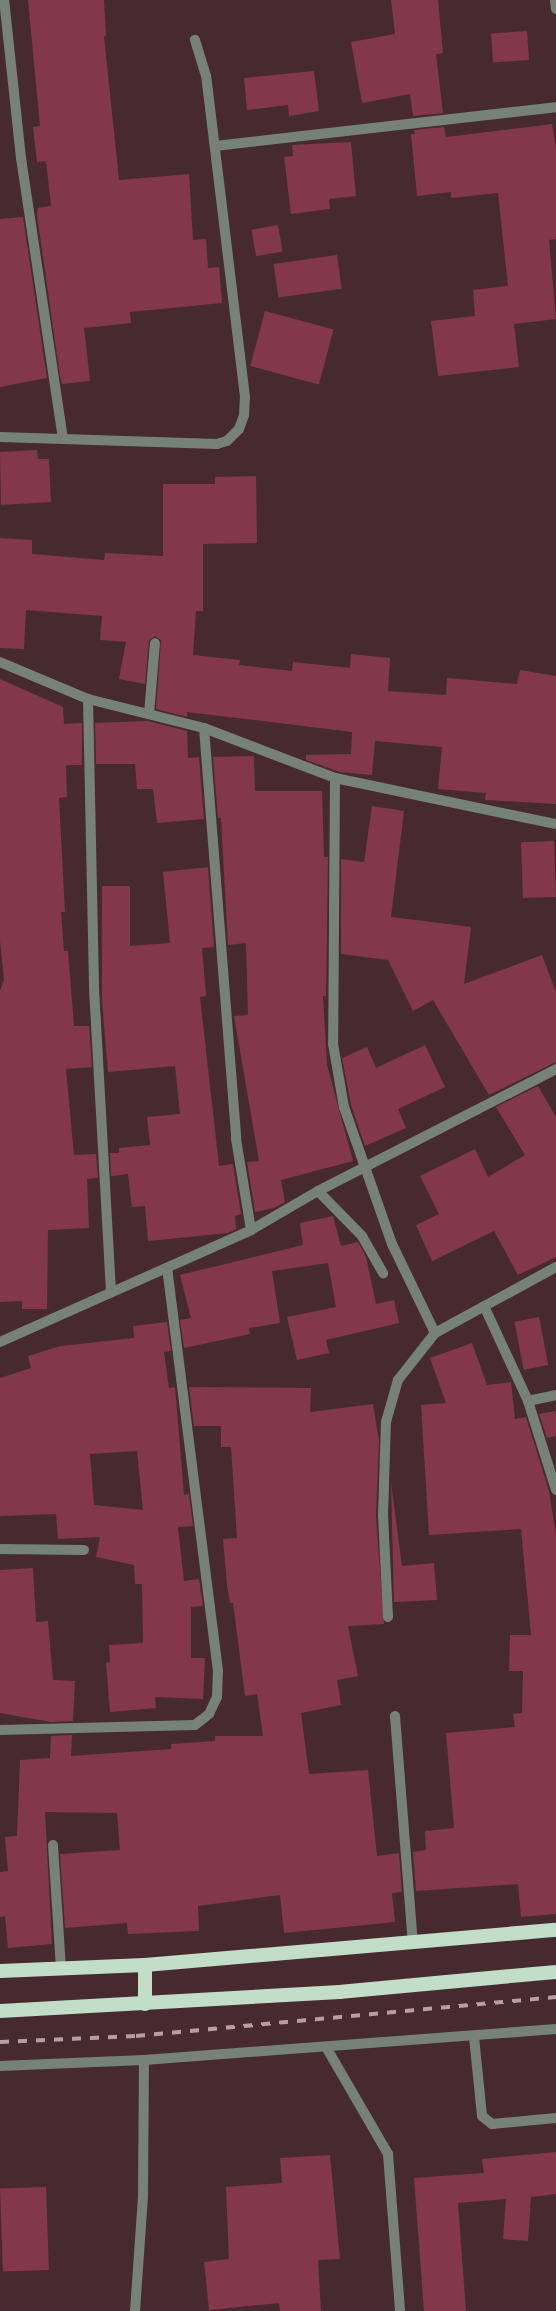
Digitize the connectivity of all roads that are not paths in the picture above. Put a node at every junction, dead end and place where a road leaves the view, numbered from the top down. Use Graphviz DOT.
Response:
graph roads {
  1 [pos="4,0"];
  2 [pos="555,0"];
  3 [pos="556,9"];
  4 [pos="195,40"];
  5 [pos="556,107"];
  6 [pos="214,146"];
  7 [pos="0,437"];
  8 [pos="64,439"];
  9 [pos="155,643"];
  10 [pos="0,662"];
  11 [pos="88,699"];
  12 [pos="149,714"];
  13 [pos="204,728"];
  14 [pos="335,778"];
  15 [pos="556,824"];
  16 [pos="556,1069"];
  17 [pos="362,1168"];
  18 [pos="318,1191"];
  19 [pos="251,1230"];
  20 [pos="167,1268"];
  21 [pos="556,1268"];
  22 [pos="383,1273"];
  23 [pos="111,1293"];
  24 [pos="484,1306"];
  25 [pos="435,1333"];
  26 [pos="0,1342"];
  27 [pos="556,1395"];
  28 [pos="528,1402"];
  29 [pos="556,1490"];
  30 [pos="0,1549"];
  31 [pos="84,1550"];
  32 [pos="388,1617"];
  33 [pos="395,1716"];
  34 [pos="0,1730"];
  35 [pos="53,1845"];
  36 [pos="556,1930"];
  37 [pos="413,1943"];
  38 [pos="145,1965"];
  39 [pos="61,1969"];
  40 [pos="0,1972"];
  41 [pos="556,1972"];
  42 [pos="145,2004"];
  43 [pos="0,2011"];
  44 [pos="556,2029"];
  45 [pos="474,2037"];
  46 [pos="326,2048"];
  47 [pos="144,2060"];
  48 [pos="0,2066"];
  49 [pos="556,2118"];
  50 [pos="135,2311"];
  51 [pos="400,2311"];
  1 -- 8 [label="street"];
  2 -- 3 [label="street"];
  4 -- 6 [label="street"];
  5 -- 6 [label="street"];
  6 -- 8 [label="street"];
  7 -- 8 [label="street"];
  9 -- 12 [label="street"];
  10 -- 11 [label="street"];
  11 -- 12 [label="street"];
  11 -- 23 [label="street"];
  12 -- 13 [label="street"];
  13 -- 14 [label="street"];
  13 -- 19 [label="street"];
  14 -- 15 [label="street"];
  14 -- 17 [label="street"];
  16 -- 17 [label="street"];
  17 -- 18 [label="street"];
  17 -- 25 [label="street"];
  18 -- 19 [label="street"];
  18 -- 22 [label="street"];
  19 -- 20 [label="street"];
  20 -- 23 [label="street"];
  20 -- 34 [label="street"];
  21 -- 24 [label="street"];
  23 -- 26 [label="street"];
  24 -- 25 [label="street"];
  24 -- 28 [label="street"];
  25 -- 32 [label="street"];
  27 -- 28 [label="street"];
  28 -- 29 [label="street"];
  30 -- 31 [label="street"];
  33 -- 37 [label="street"];
  35 -- 39 [label="street"];
  36 -- 37 [label="highway"];
  37 -- 38 [label="highway"];
  38 -- 39 [label="highway"];
  38 -- 42 [label="highway"];
  39 -- 40 [label="highway"];
  41 -- 42 [label="highway"];
  42 -- 43 [label="highway"];
  44 -- 45 [label="street"];
  45 -- 46 [label="street"];
  45 -- 49 [label="street"];
  46 -- 47 [label="street"];
  46 -- 51 [label="street"];
  47 -- 48 [label="street"];
  47 -- 50 [label="street"];
}
